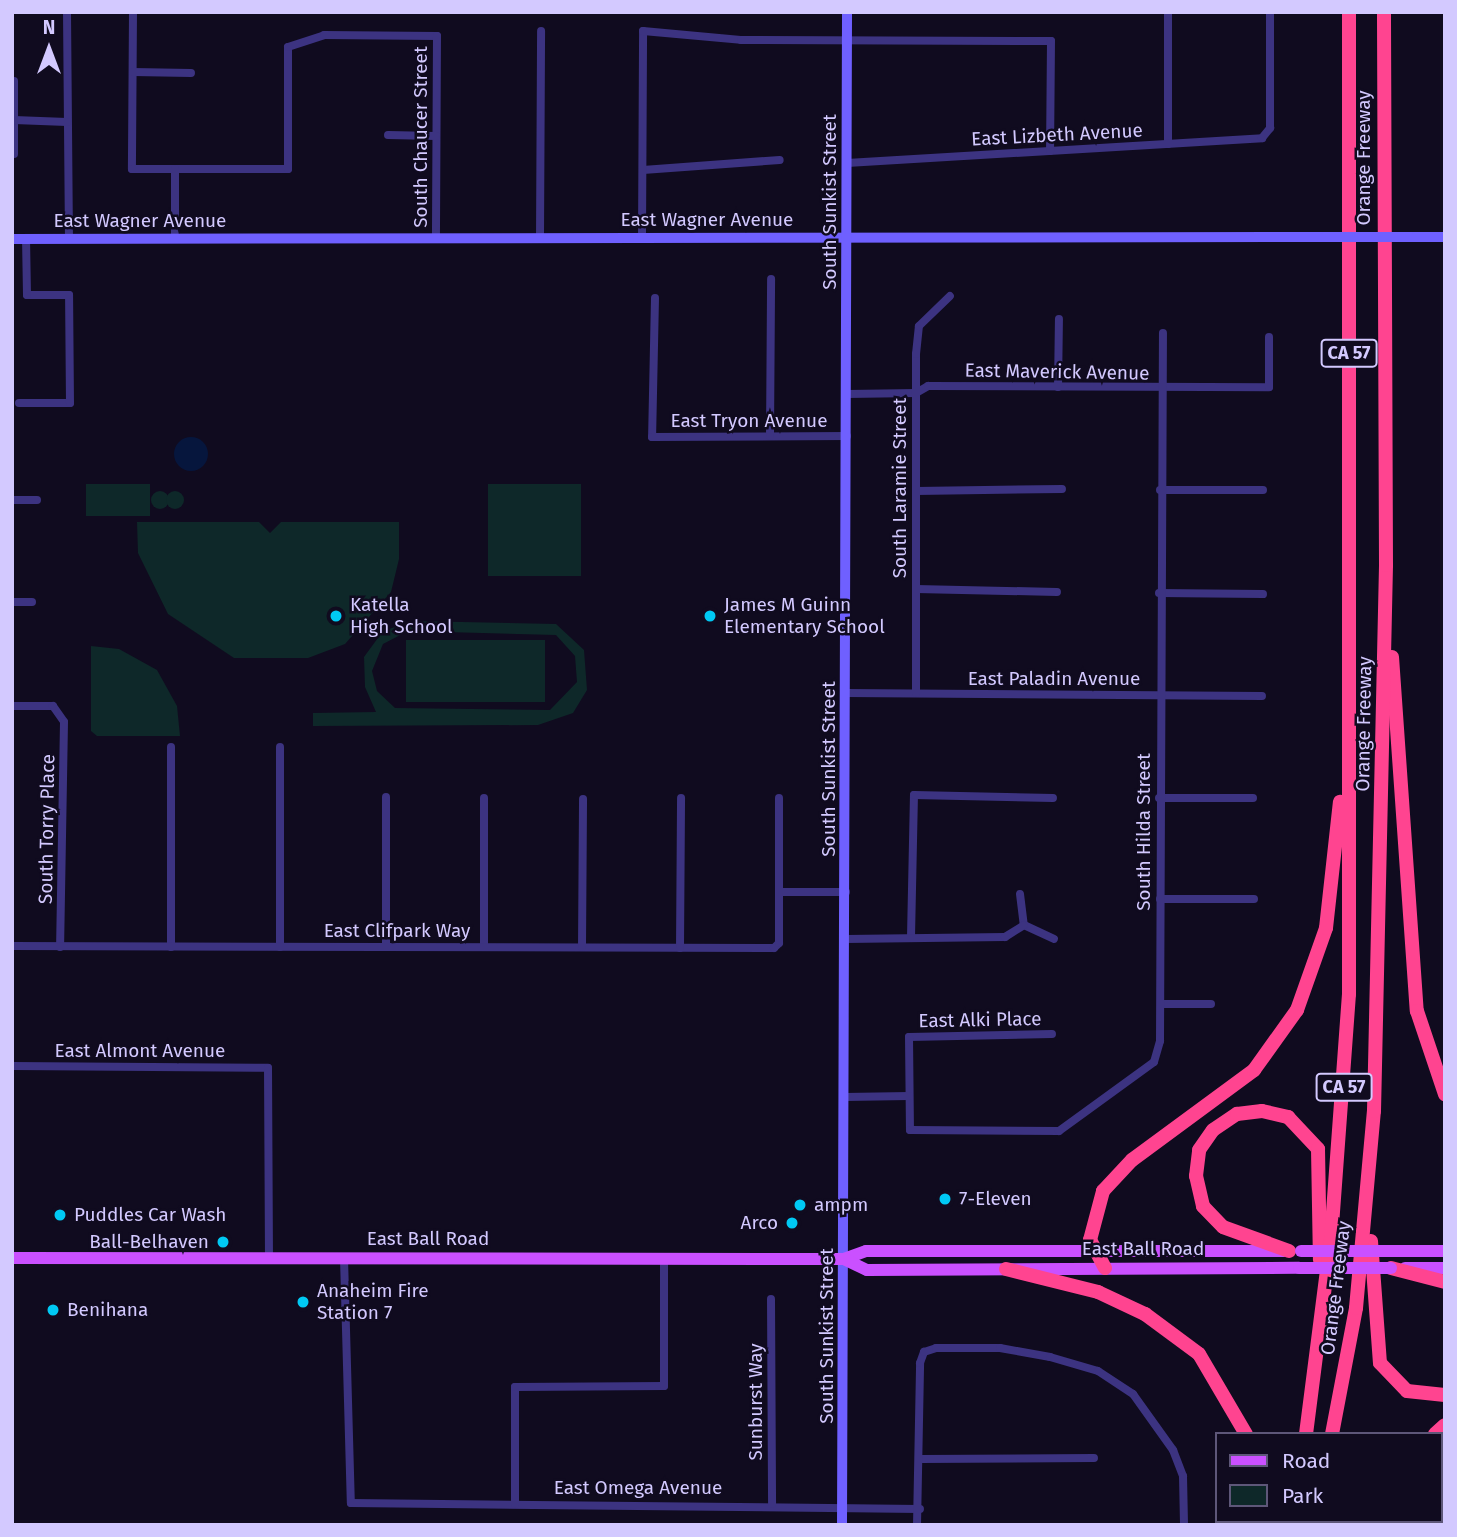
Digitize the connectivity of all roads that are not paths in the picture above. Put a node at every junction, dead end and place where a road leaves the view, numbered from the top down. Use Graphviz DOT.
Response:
graph roads {
  1 [pos="67,12"];
  2 [pos="133,12"];
  3 [pos="847,12"];
  4 [pos="1168,12"];
  5 [pos="1270,12"];
  6 [pos="1349,12"];
  7 [pos="1384,12"];
  8 [pos="541,31"];
  9 [pos="847,41"];
  10 [pos="133,72"];
  11 [pos="191,73"];
  12 [pos="15,81"];
  13 [pos="15,120"];
  14 [pos="66,122"];
  15 [pos="388,135"];
  16 [pos="436,136"];
  17 [pos="1168,144"];
  18 [pos="1050,151"];
  19 [pos="15,154"];
  20 [pos="780,160"];
  21 [pos="847,163"];
  22 [pos="175,169"];
  23 [pos="643,170"];
  24 [pos="540,237"];
  25 [pos="642,237"];
  26 [pos="848,237"];
  27 [pos="1445,237"];
  28 [pos="175,238"];
  29 [pos="436,238"];
  30 [pos="12,239"];
  31 [pos="26,239"];
  32 [pos="69,239"];
  33 [pos="771,279"];
  34 [pos="950,296"];
  35 [pos="655,298"];
  36 [pos="1059,319"];
  37 [pos="1163,333"];
  38 [pos="1269,337"];
  39 [pos="1058,387"];
  40 [pos="1160,389"];
  41 [pos="916,393"];
  42 [pos="847,394"];
  43 [pos="19,403"];
  44 [pos="770,436"];
  45 [pos="847,436"];
  46 [pos="1062,489"];
  47 [pos="1160,490"];
  48 [pos="1263,490"];
  49 [pos="916,491"];
  50 [pos="12,500"];
  51 [pos="37,500"];
  52 [pos="1386,565"];
  53 [pos="916,589"];
  54 [pos="1057,592"];
  55 [pos="1159,593"];
  56 [pos="1263,594"];
  57 [pos="12,602"];
  58 [pos="32,602"];
  59 [pos="846,693"];
  60 [pos="916,693"];
  61 [pos="1160,695"];
  62 [pos="1262,696"];
  63 [pos="12,706"];
  64 [pos="1348,738"];
  65 [pos="171,747"];
  66 [pos="280,747"];
  67 [pos="386,797"];
  68 [pos="484,798"];
  69 [pos="681,798"];
  70 [pos="779,798"];
  71 [pos="1053,798"];
  72 [pos="1159,798"];
  73 [pos="1253,798"];
  74 [pos="583,799"];
  75 [pos="779,892"];
  76 [pos="846,892"];
  77 [pos="1020,894"];
  78 [pos="1160,899"];
  79 [pos="1254,899"];
  80 [pos="1024,925"];
  81 [pos="911,937"];
  82 [pos="846,939"];
  83 [pos="1054,939"];
  84 [pos="12,946"];
  85 [pos="60,947"];
  86 [pos="171,947"];
  87 [pos="280,947"];
  88 [pos="386,947"];
  89 [pos="484,947"];
  90 [pos="582,947"];
  91 [pos="680,948"];
  92 [pos="1161,1004"];
  93 [pos="1211,1004"];
  94 [pos="1052,1034"];
  95 [pos="12,1066"];
  96 [pos="1445,1094"];
  97 [pos="909,1096"];
  98 [pos="845,1097"];
  99 [pos="1374,1111"];
  100 [pos="1092,1251"];
  101 [pos="1295,1251"];
  102 [pos="1445,1251"];
  103 [pos="269,1257"];
  104 [pos="12,1258"];
  105 [pos="344,1258"];
  106 [pos="664,1259"];
  107 [pos="844,1259"];
  108 [pos="1105,1268"];
  109 [pos="1391,1268"];
  110 [pos="1445,1268"];
  111 [pos="1006,1269"];
  112 [pos="1445,1282"];
  113 [pos="771,1299"];
  114 [pos="1320,1344"];
  115 [pos="1445,1395"];
  116 [pos="1245,1432"];
  117 [pos="1306,1432"];
  118 [pos="1332,1432"];
  119 [pos="1094,1458"];
  120 [pos="920,1459"];
  121 [pos="515,1504"];
  122 [pos="772,1504"];
  123 [pos="845,1505"];
  124 [pos="920,1509"];
  125 [pos="842,1525"];
  126 [pos="917,1525"];
  127 [pos="1184,1525"];
  1 -- 14 [label="street"];
  2 -- 10 [label="street"];
  3 -- 9 [label="street, South Sunkist Street"];
  4 -- 17 [label="street"];
  5 -- 17 [label="street, East Lizbeth Avenue"];
  6 -- 64 [label="highway, Orange Freeway / CA 57"];
  7 -- 52 [label="highway, Orange Freeway / CA 57"];
  8 -- 24 [label="street"];
  9 -- 18 [label="street"];
  9 -- 21 [label="street, South Sunkist Street"];
  9 -- 23 [label="street"];
  10 -- 11 [label="street"];
  10 -- 22 [label="street"];
  12 -- 13 [label="street"];
  13 -- 14 [label="street"];
  13 -- 19 [label="street"];
  14 -- 32 [label="street"];
  15 -- 16 [label="street"];
  16 -- 22 [label="street, South Chaucer Street"];
  16 -- 29 [label="street, South Chaucer Street"];
  17 -- 18 [label="street, East Lizbeth Avenue"];
  18 -- 21 [label="street, East Lizbeth Avenue"];
  20 -- 23 [label="street"];
  21 -- 26 [label="street, South Sunkist Street"];
  22 -- 28 [label="street"];
  23 -- 25 [label="street"];
  24 -- 25 [label="street, East Wagner Avenue"];
  24 -- 29 [label="street, East Wagner Avenue"];
  25 -- 26 [label="street, East Wagner Avenue"];
  26 -- 27 [label="street, East Wagner Avenue, bridge"];
  26 -- 42 [label="street, South Sunkist Street"];
  28 -- 29 [label="street, East Wagner Avenue"];
  28 -- 32 [label="street, East Wagner Avenue"];
  30 -- 31 [label="street, East Wagner Avenue"];
  31 -- 32 [label="street, East Wagner Avenue"];
  31 -- 43 [label="street"];
  33 -- 44 [label="street"];
  34 -- 41 [label="street, South Laramie Street"];
  35 -- 44 [label="street, East Tryon Avenue"];
  36 -- 39 [label="street"];
  37 -- 40 [label="street, South Hilda Street"];
  38 -- 40 [label="street, East Maverick Avenue"];
  39 -- 40 [label="street, East Maverick Avenue"];
  39 -- 41 [label="street, East Maverick Avenue"];
  40 -- 47 [label="street, South Hilda Street"];
  41 -- 42 [label="street, East Maverick Avenue"];
  41 -- 49 [label="street, South Laramie Street"];
  42 -- 45 [label="street, South Sunkist Street"];
  44 -- 45 [label="street, East Tryon Avenue"];
  45 -- 59 [label="street, South Sunkist Street"];
  46 -- 49 [label="street"];
  47 -- 48 [label="street"];
  47 -- 55 [label="street, South Hilda Street"];
  49 -- 53 [label="street, South Laramie Street"];
  50 -- 51 [label="street"];
  52 -- 96 [label="highway"];
  52 -- 99 [label="highway, Orange Freeway / CA 57"];
  53 -- 54 [label="street"];
  53 -- 60 [label="street, South Laramie Street"];
  55 -- 56 [label="street"];
  55 -- 61 [label="street, South Hilda Street"];
  57 -- 58 [label="street"];
  59 -- 60 [label="street, East Paladin Avenue"];
  59 -- 76 [label="street, South Sunkist Street"];
  60 -- 61 [label="street, East Paladin Avenue"];
  61 -- 62 [label="street, East Paladin Avenue"];
  61 -- 72 [label="street, South Hilda Street"];
  63 -- 85 [label="street, South Torry Place"];
  64 -- 100 [label="highway"];
  64 -- 114 [label="highway, Orange Freeway / CA 57"];
  65 -- 86 [label="street"];
  66 -- 87 [label="street"];
  67 -- 88 [label="street"];
  68 -- 89 [label="street"];
  69 -- 91 [label="street"];
  70 -- 75 [label="street"];
  71 -- 81 [label="street"];
  72 -- 73 [label="street"];
  72 -- 78 [label="street, South Hilda Street"];
  74 -- 90 [label="street"];
  75 -- 76 [label="street"];
  75 -- 91 [label="street, East Clifpark Way"];
  76 -- 82 [label="street, South Sunkist Street"];
  77 -- 80 [label="street"];
  78 -- 79 [label="street"];
  78 -- 92 [label="street, South Hilda Street"];
  80 -- 81 [label="street"];
  80 -- 83 [label="street"];
  81 -- 82 [label="street"];
  82 -- 98 [label="street, South Sunkist Street"];
  84 -- 85 [label="street, East Clifpark Way"];
  85 -- 86 [label="street, East Clifpark Way"];
  86 -- 87 [label="street, East Clifpark Way"];
  87 -- 88 [label="street, East Clifpark Way"];
  88 -- 89 [label="street, East Clifpark Way"];
  89 -- 90 [label="street, East Clifpark Way"];
  90 -- 91 [label="street, East Clifpark Way"];
  92 -- 93 [label="street"];
  92 -- 97 [label="street, South Hilda Street"];
  94 -- 97 [label="street, East Alki Place"];
  95 -- 103 [label="street, East Almont Avenue"];
  97 -- 98 [label="street"];
  98 -- 107 [label="street, South Sunkist Street"];
  99 -- 115 [label="highway"];
  99 -- 118 [label="highway, Orange Freeway / CA 57"];
  100 -- 101 [label="main road, East Ball Road"];
  100 -- 107 [label="main road, East Ball Road"];
  100 -- 108 [label="highway"];
  101 -- 102 [label="main road, East Ball Road, bridge"];
  101 -- 114 [label="highway"];
  103 -- 104 [label="main road, East Ball Road"];
  103 -- 105 [label="main road, East Ball Road"];
  105 -- 106 [label="main road, East Ball Road"];
  105 -- 121 [label="street, East Omega Avenue"];
  106 -- 107 [label="main road, East Ball Road"];
  106 -- 121 [label="street"];
  107 -- 111 [label="main road, East Ball Road"];
  107 -- 123 [label="street, South Sunkist Street"];
  108 -- 109 [label="main road, East Ball Road, bridge"];
  108 -- 111 [label="main road, East Ball Road"];
  109 -- 110 [label="main road, East Ball Road"];
  109 -- 112 [label="highway"];
  111 -- 116 [label="highway"];
  113 -- 122 [label="street, Sunburst Way"];
  114 -- 117 [label="highway, Orange Freeway / CA 57"];
  119 -- 120 [label="street"];
  120 -- 124 [label="street"];
  120 -- 127 [label="street"];
  121 -- 122 [label="street, East Omega Avenue"];
  122 -- 123 [label="street, East Omega Avenue"];
  123 -- 124 [label="street, East Omega Avenue"];
  123 -- 125 [label="street, South Sunkist Street"];
  124 -- 126 [label="street"];
}
